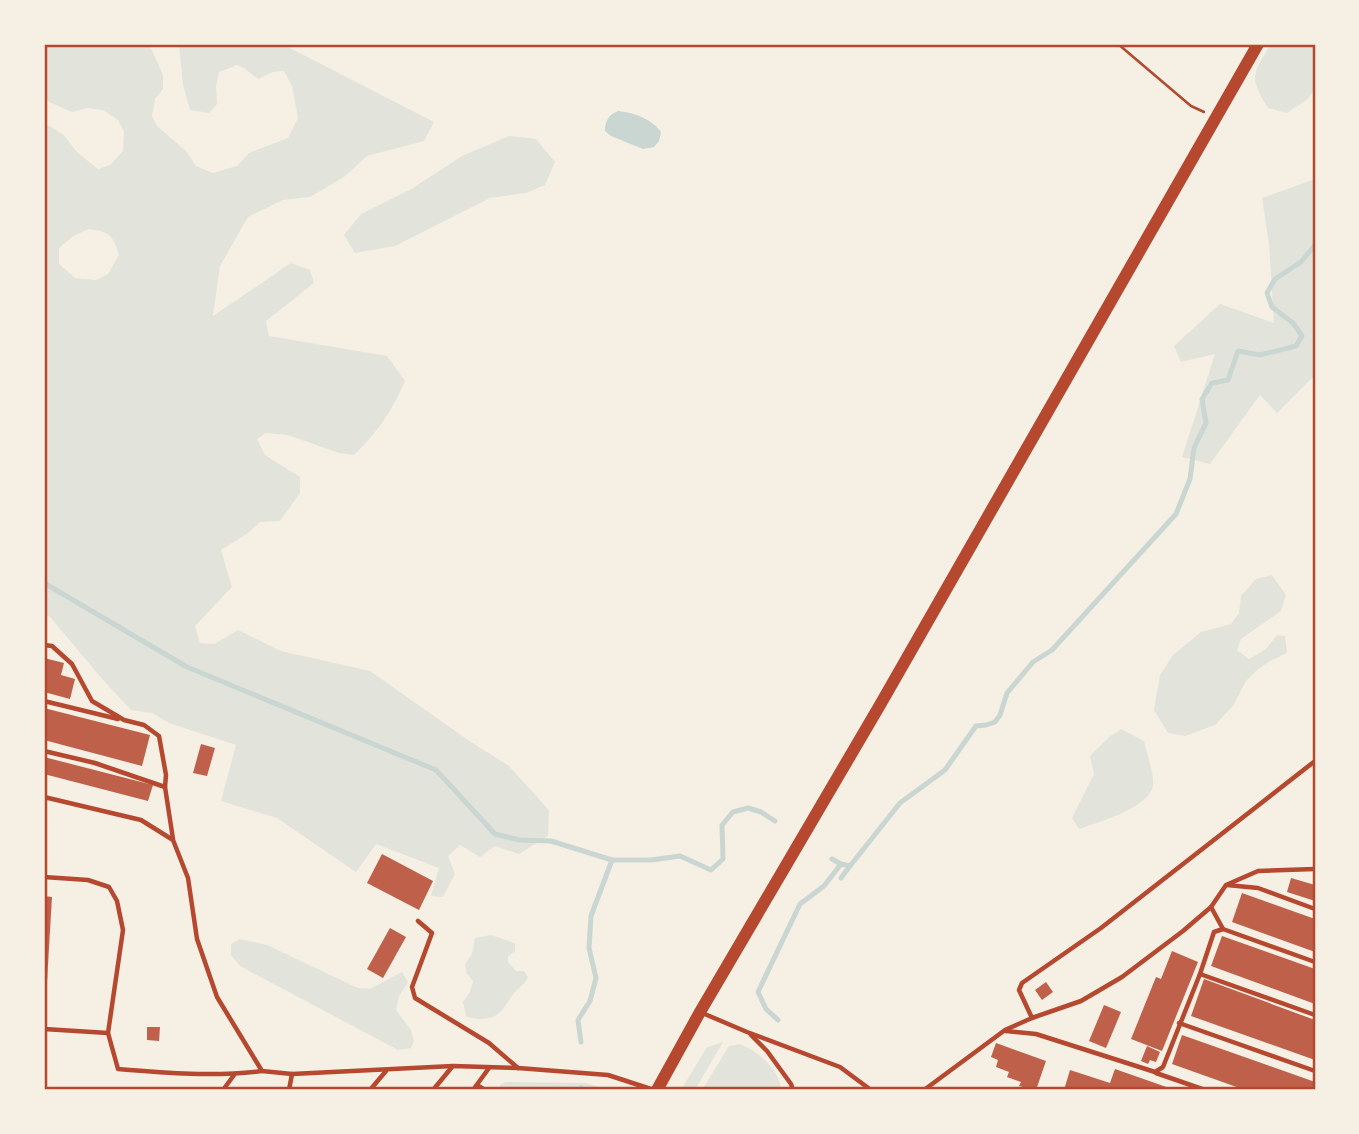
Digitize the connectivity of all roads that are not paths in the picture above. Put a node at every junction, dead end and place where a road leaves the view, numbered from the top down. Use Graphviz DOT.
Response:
graph roads {
  1 [pos="1258,44"];
  2 [pos="44,645"];
  3 [pos="44,701"];
  4 [pos="124,720"];
  5 [pos="44,751"];
  6 [pos="1315,761"];
  7 [pos="165,787"];
  8 [pos="44,797"];
  9 [pos="173,840"];
  10 [pos="1315,869"];
  11 [pos="44,877"];
  12 [pos="1226,885"];
  13 [pos="1212,906"];
  14 [pos="1315,909"];
  15 [pos="418,921"];
  16 [pos="1223,929"];
  17 [pos="1315,962"];
  18 [pos="1200,974"];
  19 [pos="699,1012"];
  20 [pos="1315,1014"];
  21 [pos="1032,1018"];
  22 [pos="1180,1023"];
  23 [pos="44,1029"];
  24 [pos="1005,1030"];
  25 [pos="747,1032"];
  26 [pos="108,1033"];
  27 [pos="453,1066"];
  28 [pos="490,1068"];
  29 [pos="518,1068"];
  30 [pos="387,1070"];
  31 [pos="262,1071"];
  32 [pos="1315,1071"];
  33 [pos="1155,1072"];
  34 [pos="234,1074"];
  35 [pos="292,1074"];
  36 [pos="477,1085"];
  37 [pos="223,1090"];
  38 [pos="289,1090"];
  39 [pos="370,1090"];
  40 [pos="433,1090"];
  41 [pos="473,1090"];
  42 [pos="485,1090"];
  43 [pos="657,1090"];
  44 [pos="793,1090"];
  45 [pos="871,1090"];
  46 [pos="924,1090"];
  47 [pos="1205,1090"];
  1 -- 19 [label="main road"];
  2 -- 4 [label="lane"];
  3 -- 4 [label="lane"];
  4 -- 7 [label="lane"];
  5 -- 7 [label="lane"];
  6 -- 21 [label="lane"];
  7 -- 9 [label="lane"];
  8 -- 9 [label="lane"];
  9 -- 31 [label="lane"];
  10 -- 12 [label="lane"];
  11 -- 26 [label="lane"];
  12 -- 13 [label="lane"];
  12 -- 14 [label="lane"];
  13 -- 16 [label="lane"];
  13 -- 21 [label="lane"];
  15 -- 29 [label="lane"];
  16 -- 17 [label="lane"];
  16 -- 18 [label="lane"];
  18 -- 20 [label="lane"];
  18 -- 22 [label="lane"];
  19 -- 25 [label="lane"];
  19 -- 43 [label="main road"];
  21 -- 24 [label="lane"];
  22 -- 32 [label="lane"];
  22 -- 33 [label="lane"];
  23 -- 26 [label="lane"];
  24 -- 33 [label="lane"];
  24 -- 46 [label="lane"];
  25 -- 44 [label="lane"];
  25 -- 45 [label="lane"];
  26 -- 34 [label="lane"];
  27 -- 28 [label="lane"];
  27 -- 30 [label="lane"];
  27 -- 40 [label="lane"];
  28 -- 29 [label="lane"];
  28 -- 36 [label="lane"];
  29 -- 43 [label="lane"];
  30 -- 35 [label="lane"];
  30 -- 39 [label="lane"];
  31 -- 34 [label="lane"];
  31 -- 35 [label="lane"];
  33 -- 47 [label="lane"];
  34 -- 37 [label="lane"];
  35 -- 38 [label="lane"];
  36 -- 41 [label="lane"];
  36 -- 42 [label="lane"];
}
